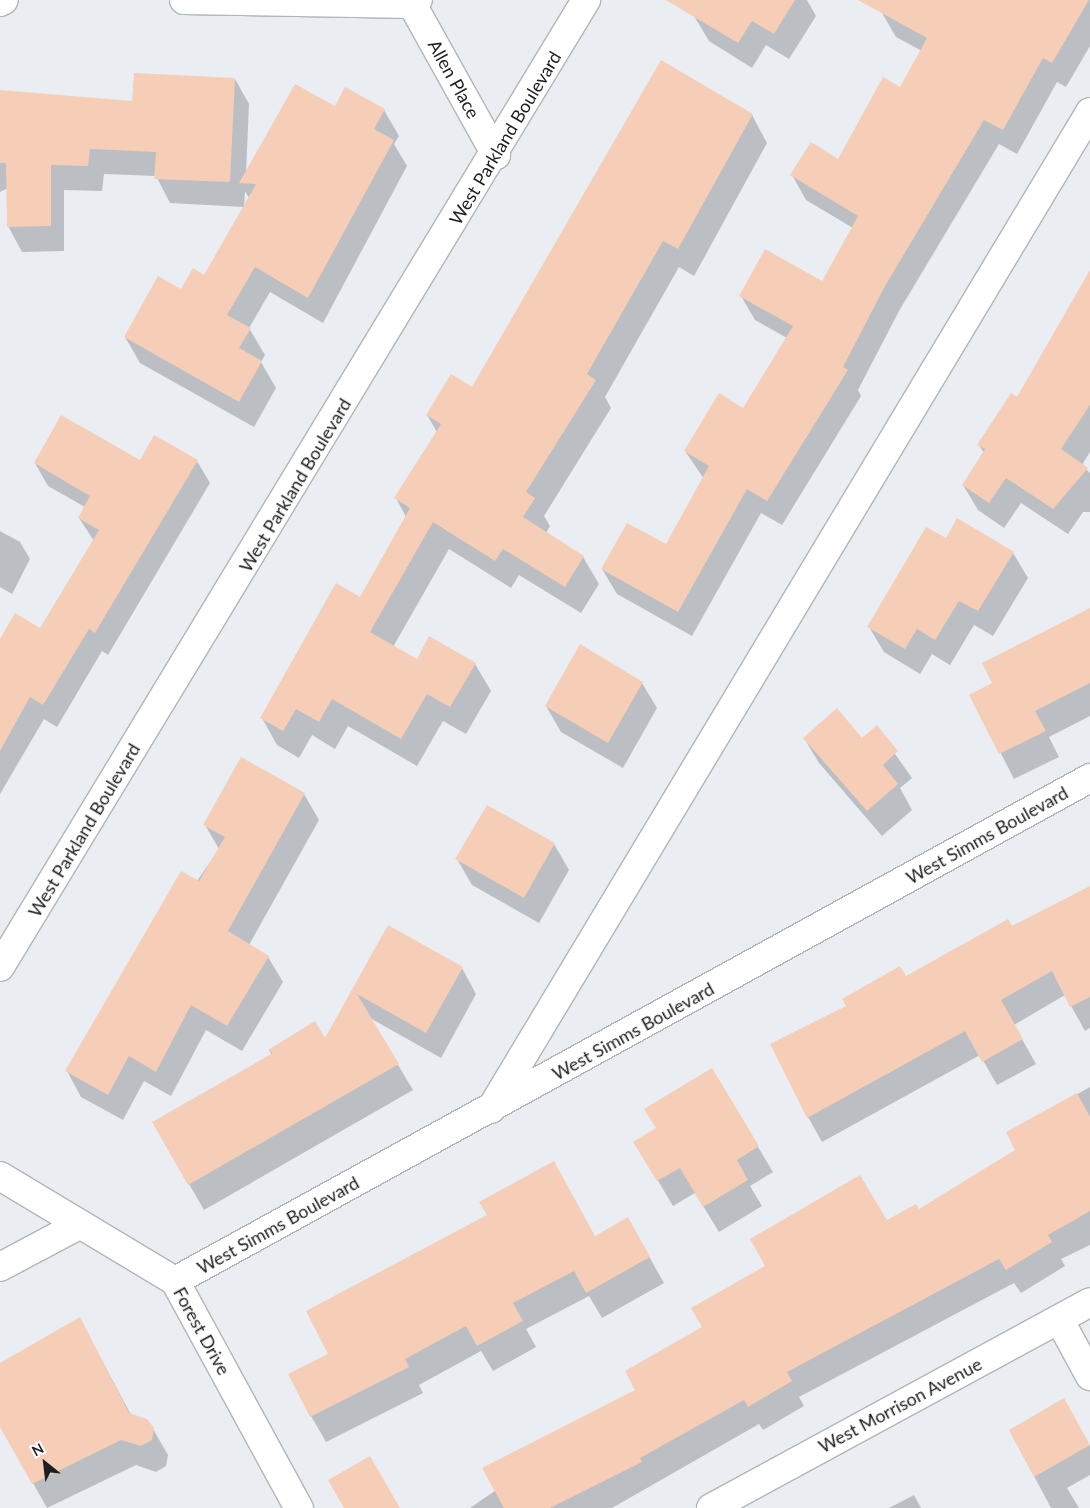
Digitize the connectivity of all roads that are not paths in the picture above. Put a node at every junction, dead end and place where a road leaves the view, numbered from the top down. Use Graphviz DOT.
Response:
graph roads {
  1 [pos="4,0"];
  2 [pos="184,0"];
  3 [pos="586,0"];
  4 [pos="0,2"];
  5 [pos="415,2"];
  6 [pos="1090,112"];
  7 [pos="496,155"];
  8 [pos="1090,778"];
  9 [pos="0,967"];
  10 [pos="491,1110"];
  11 [pos="0,1176"];
  12 [pos="77,1226"];
  13 [pos="0,1267"];
  14 [pos="175,1282"];
  15 [pos="1090,1302"];
  16 [pos="1059,1320"];
  17 [pos="1090,1376"];
  18 [pos="299,1508"];
  19 [pos="711,1508"];
  1 -- 4 [label="street"];
  2 -- 5 [label="street"];
  3 -- 7 [label="street, West Parkland Boulevard"];
  5 -- 7 [label="street, Allen Place"];
  6 -- 10 [label="street"];
  7 -- 9 [label="street, West Parkland Boulevard"];
  8 -- 10 [label="street, West Simms Boulevard"];
  10 -- 14 [label="street, West Simms Boulevard"];
  11 -- 12 [label="street, Forest Drive"];
  12 -- 13 [label="street"];
  12 -- 14 [label="street, Forest Drive"];
  14 -- 18 [label="street, Forest Drive"];
  15 -- 16 [label="street, West Morrison Avenue"];
  16 -- 17 [label="street"];
  16 -- 19 [label="street, West Morrison Avenue"];
}
